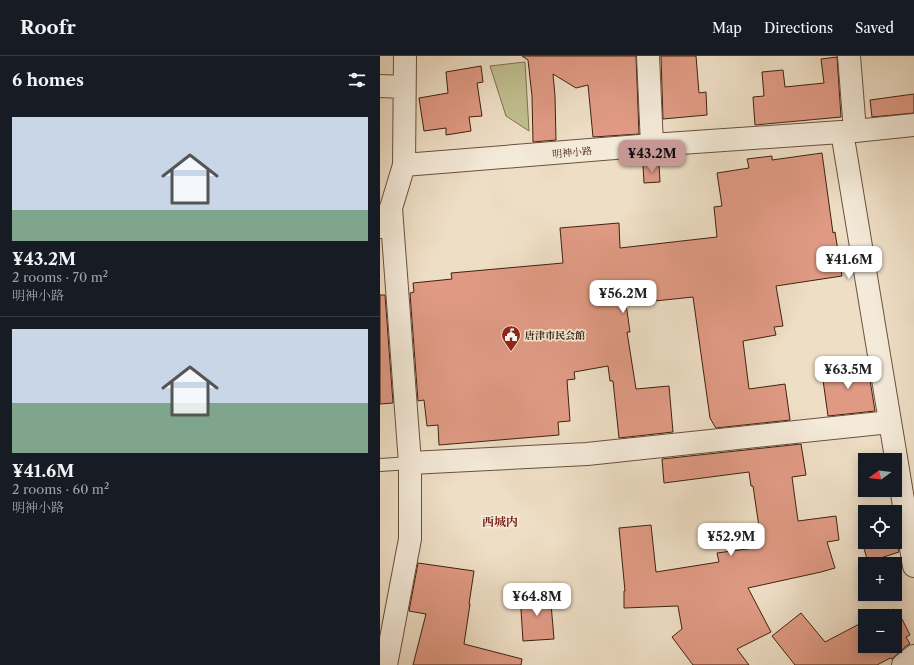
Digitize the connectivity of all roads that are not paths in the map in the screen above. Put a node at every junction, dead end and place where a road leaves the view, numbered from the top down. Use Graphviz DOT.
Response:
graph roads {
  1 [pos="405,56"];
  2 [pos="648,56"];
  3 [pos="849,56"];
  4 [pos="380,86"];
  5 [pos="404,87"];
  6 [pos="914,125"];
  7 [pos="848,132"];
  8 [pos="652,145"];
  9 [pos="404,165"];
  10 [pos="385,218"];
  11 [pos="890,422"];
  12 [pos="410,463"];
  13 [pos="380,465"];
  14 [pos="914,566"];
  15 [pos="914,656"];
  16 [pos="386,665"];
  17 [pos="903,665"];
  1 -- 5 [label="street"];
  2 -- 8 [label="street"];
  3 -- 7 [label="street"];
  4 -- 5 [label="street"];
  5 -- 9 [label="street"];
  6 -- 7 [label="street, 明神小路"];
  7 -- 8 [label="street, 明神小路"];
  7 -- 11 [label="street"];
  8 -- 9 [label="street, 明神小路"];
  9 -- 10 [label="street"];
  10 -- 12 [label="street"];
  11 -- 12 [label="street"];
  11 -- 14 [label="street"];
  12 -- 13 [label="lane"];
  12 -- 16 [label="street"];
  15 -- 17 [label="street"];
}
